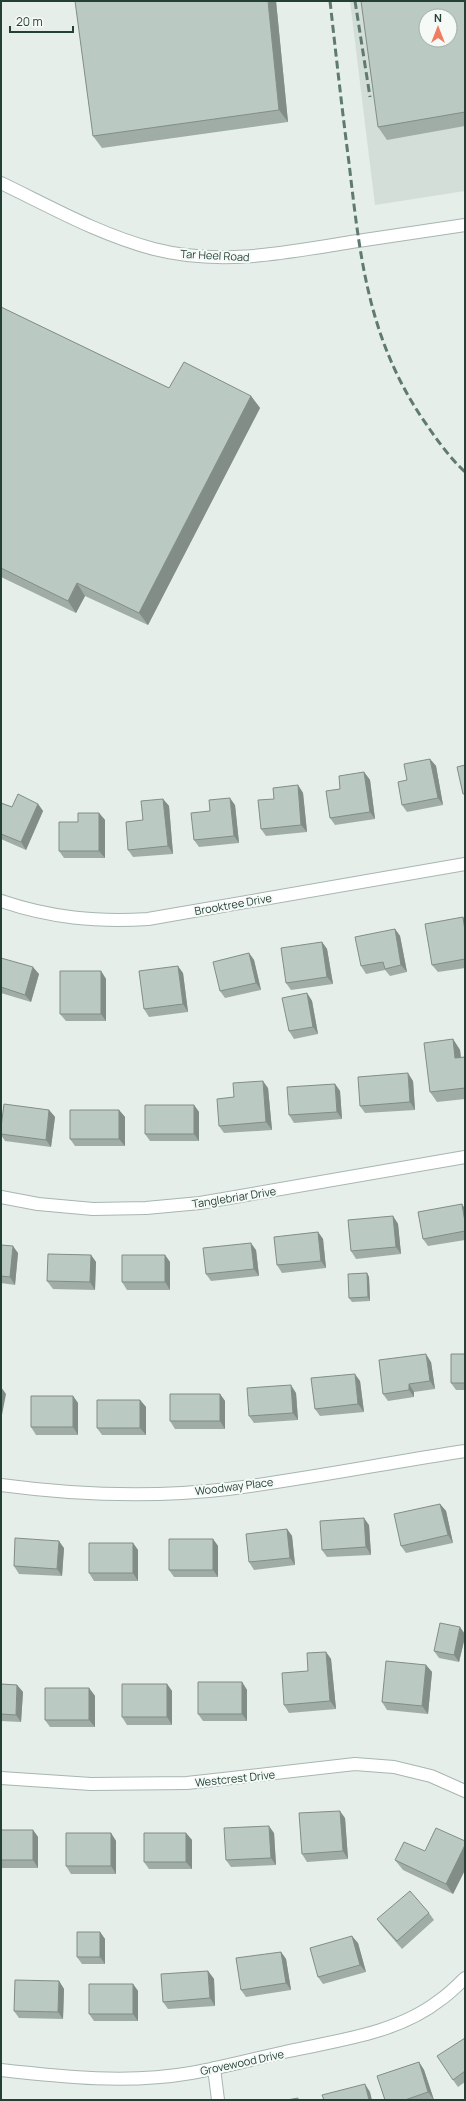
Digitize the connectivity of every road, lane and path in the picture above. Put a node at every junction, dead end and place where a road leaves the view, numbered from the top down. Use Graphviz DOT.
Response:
graph roads {
  1 [pos="1,183"];
  2 [pos="465,225"];
  3 [pos="465,864"];
  4 [pos="1,901"];
  5 [pos="465,1157"];
  6 [pos="1,1197"];
  7 [pos="465,1451"];
  8 [pos="1,1485"];
  9 [pos="1,1778"];
  10 [pos="465,1791"];
  11 [pos="465,1978"];
  12 [pos="214,2068"];
  13 [pos="1,2070"];
  14 [pos="218,2100"];
  1 -- 2 [label="street, Tar Heel Road"];
  3 -- 4 [label="street, Brooktree Drive"];
  5 -- 6 [label="street, Tanglebriar Drive"];
  7 -- 8 [label="street, Woodway Place"];
  9 -- 10 [label="street, Westcrest Drive"];
  11 -- 12 [label="street, Grovewood Drive"];
  12 -- 13 [label="street, Grovewood Drive"];
  12 -- 14 [label="street"];
}
